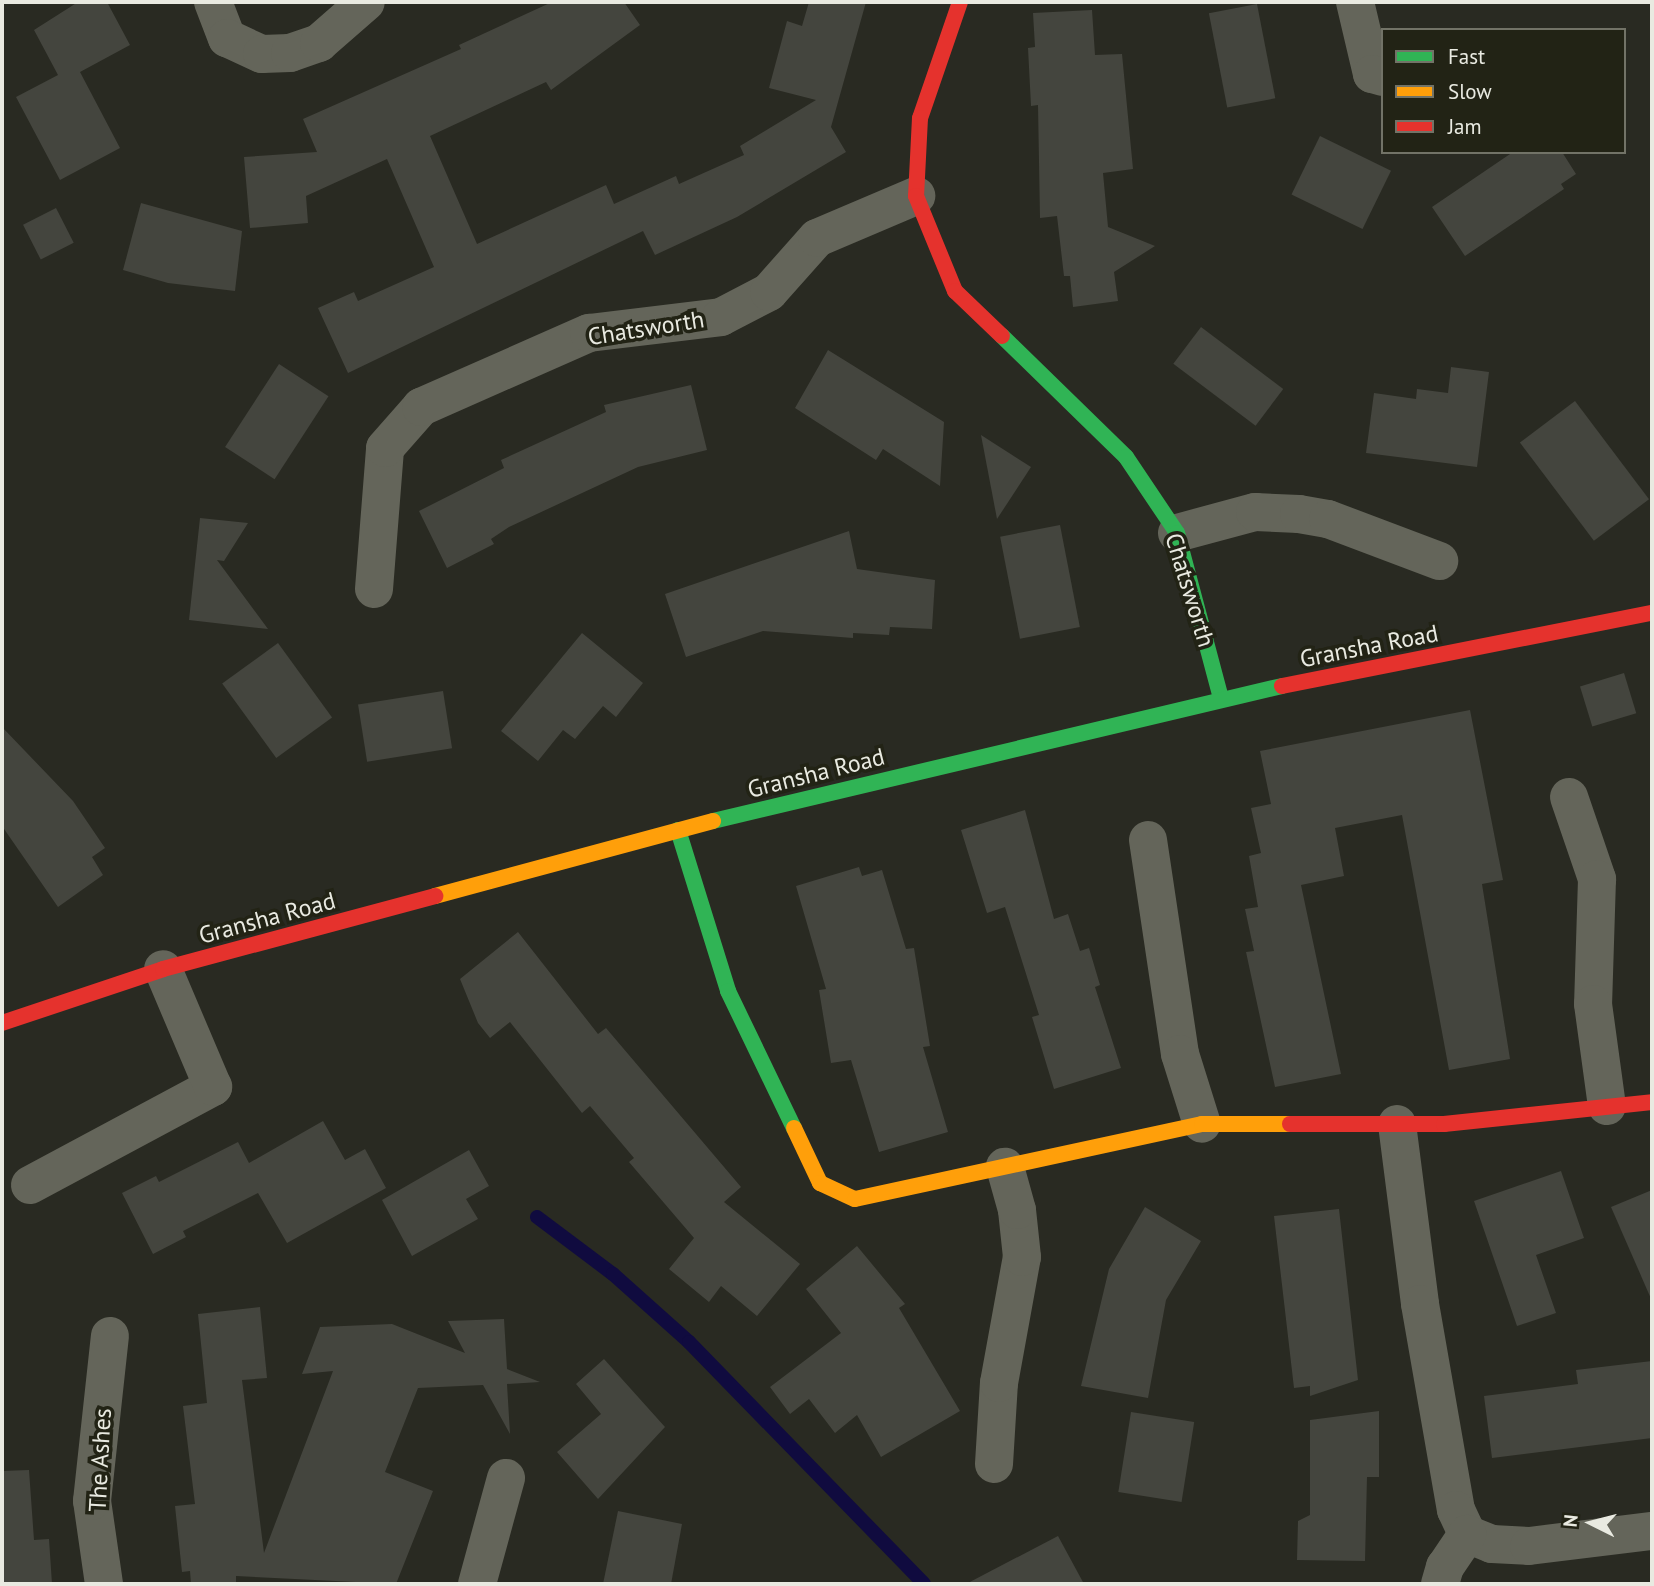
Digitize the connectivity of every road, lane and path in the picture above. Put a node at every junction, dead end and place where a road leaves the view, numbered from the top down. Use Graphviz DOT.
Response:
graph roads {
  1 [pos="213,2"];
  2 [pos="366,2"];
  3 [pos="960,2"];
  4 [pos="1355,2"];
  5 [pos="1381,76"];
  6 [pos="916,196"];
  7 [pos="1177,533"];
  8 [pos="1439,561"];
  9 [pos="374,589"];
  10 [pos="1652,613"];
  11 [pos="1221,698"];
  12 [pos="1569,797"];
  13 [pos="678,830"];
  14 [pos="1148,840"];
  15 [pos="163,969"];
  16 [pos="2,1023"];
  17 [pos="1652,1102"];
  18 [pos="1607,1106"];
  19 [pos="1202,1124"];
  20 [pos="1398,1124"];
  21 [pos="1005,1167"];
  22 [pos="30,1185"];
  23 [pos="110,1336"];
  24 [pos="993,1464"];
  25 [pos="506,1478"];
  26 [pos="1652,1531"];
  27 [pos="1467,1534"];
  28 [pos="104,1584"];
  29 [pos="477,1584"];
  30 [pos="1440,1584"];
  1 -- 2 [label="street"];
  3 -- 6 [label="street, Chatsworth"];
  4 -- 5 [label="street"];
  6 -- 7 [label="street, Chatsworth"];
  6 -- 9 [label="street, Chatsworth"];
  7 -- 8 [label="street"];
  7 -- 11 [label="street, Chatsworth"];
  10 -- 11 [label="street, Gransha Road"];
  11 -- 13 [label="street, Gransha Road"];
  12 -- 18 [label="street"];
  13 -- 15 [label="street, Gransha Road"];
  13 -- 21 [label="street"];
  14 -- 19 [label="street"];
  15 -- 16 [label="street, Gransha Road"];
  15 -- 22 [label="street"];
  17 -- 18 [label="street"];
  18 -- 20 [label="street"];
  19 -- 20 [label="street"];
  19 -- 21 [label="street"];
  20 -- 27 [label="street"];
  21 -- 24 [label="street"];
  23 -- 28 [label="street, The Ashes"];
  25 -- 29 [label="street"];
  26 -- 27 [label="street"];
  27 -- 30 [label="street"];
}
